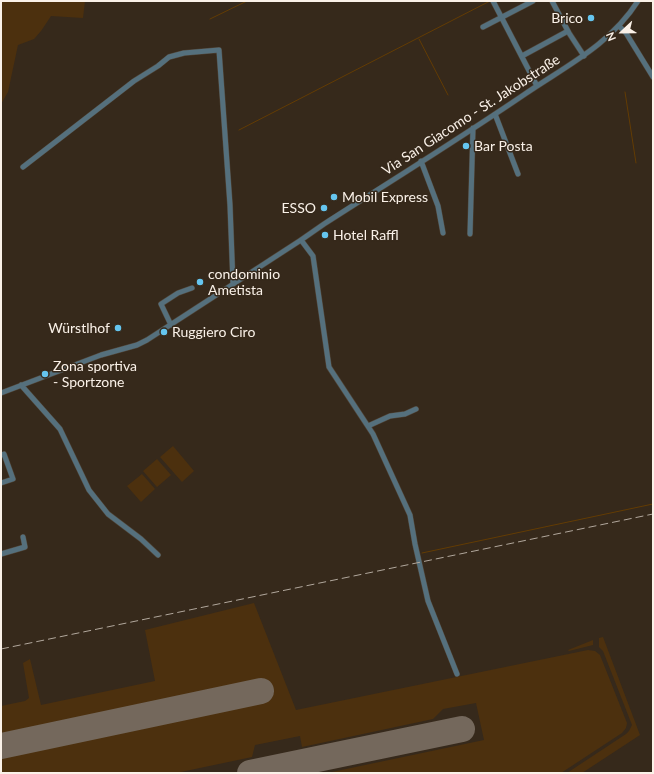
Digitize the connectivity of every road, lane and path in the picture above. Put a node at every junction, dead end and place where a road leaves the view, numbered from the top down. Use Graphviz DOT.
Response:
graph roads {
  1 [pos="493,1"];
  2 [pos="533,1"];
  3 [pos="552,1"];
  4 [pos="638,1"];
  5 [pos="501,17"];
  6 [pos="619,26"];
  7 [pos="483,27"];
  8 [pos="568,31"];
  9 [pos="522,56"];
  10 [pos="584,56"];
  11 [pos="653,77"];
  12 [pos="537,86"];
  13 [pos="495,114"];
  14 [pos="473,128"];
  15 [pos="421,161"];
  16 [pos="23,168"];
  17 [pos="518,174"];
  18 [pos="443,233"];
  19 [pos="470,234"];
  20 [pos="301,240"];
  21 [pos="233,284"];
  22 [pos="192,288"];
  23 [pos="171,325"];
  24 [pos="21,385"];
  25 [pos="1,393"];
  26 [pos="416,409"];
  27 [pos="368,426"];
  28 [pos="1,454"];
  29 [pos="1,483"];
  30 [pos="23,537"];
  31 [pos="1,554"];
  32 [pos="158,554"];
  33 [pos="457,674"];
  1 -- 5 [label="street"];
  2 -- 5 [label="street"];
  3 -- 8 [label="street"];
  4 -- 6 [label="street, Via San Giacomo - St. Jakobstraße"];
  5 -- 7 [label="street"];
  5 -- 9 [label="street"];
  6 -- 10 [label="street, Via San Giacomo - St. Jakobstraße"];
  6 -- 11 [label="street"];
  8 -- 9 [label="street"];
  8 -- 10 [label="street"];
  9 -- 12 [label="street"];
  10 -- 12 [label="street, Via San Giacomo - St. Jakobstraße"];
  12 -- 13 [label="street, Via San Giacomo - St. Jakobstraße"];
  13 -- 14 [label="street, Via San Giacomo - St. Jakobstraße"];
  13 -- 17 [label="street"];
  14 -- 15 [label="street, Via San Giacomo - St. Jakobstraße"];
  14 -- 19 [label="street"];
  15 -- 18 [label="street"];
  15 -- 20 [label="street, Via San Giacomo - St. Jakobstraße"];
  16 -- 21 [label="street"];
  20 -- 21 [label="street, Via San Giacomo - St. Jakobstraße"];
  20 -- 27 [label="street"];
  21 -- 23 [label="street, Via San Giacomo - St. Jakobstraße"];
  22 -- 23 [label="street"];
  23 -- 24 [label="street, Via San Giacomo - St. Jakobstraße"];
  24 -- 25 [label="street, Via San Giacomo - St. Jakobstraße"];
  24 -- 32 [label="street"];
  26 -- 27 [label="street"];
  27 -- 33 [label="street"];
  28 -- 29 [label="street"];
  30 -- 31 [label="street"];
}
